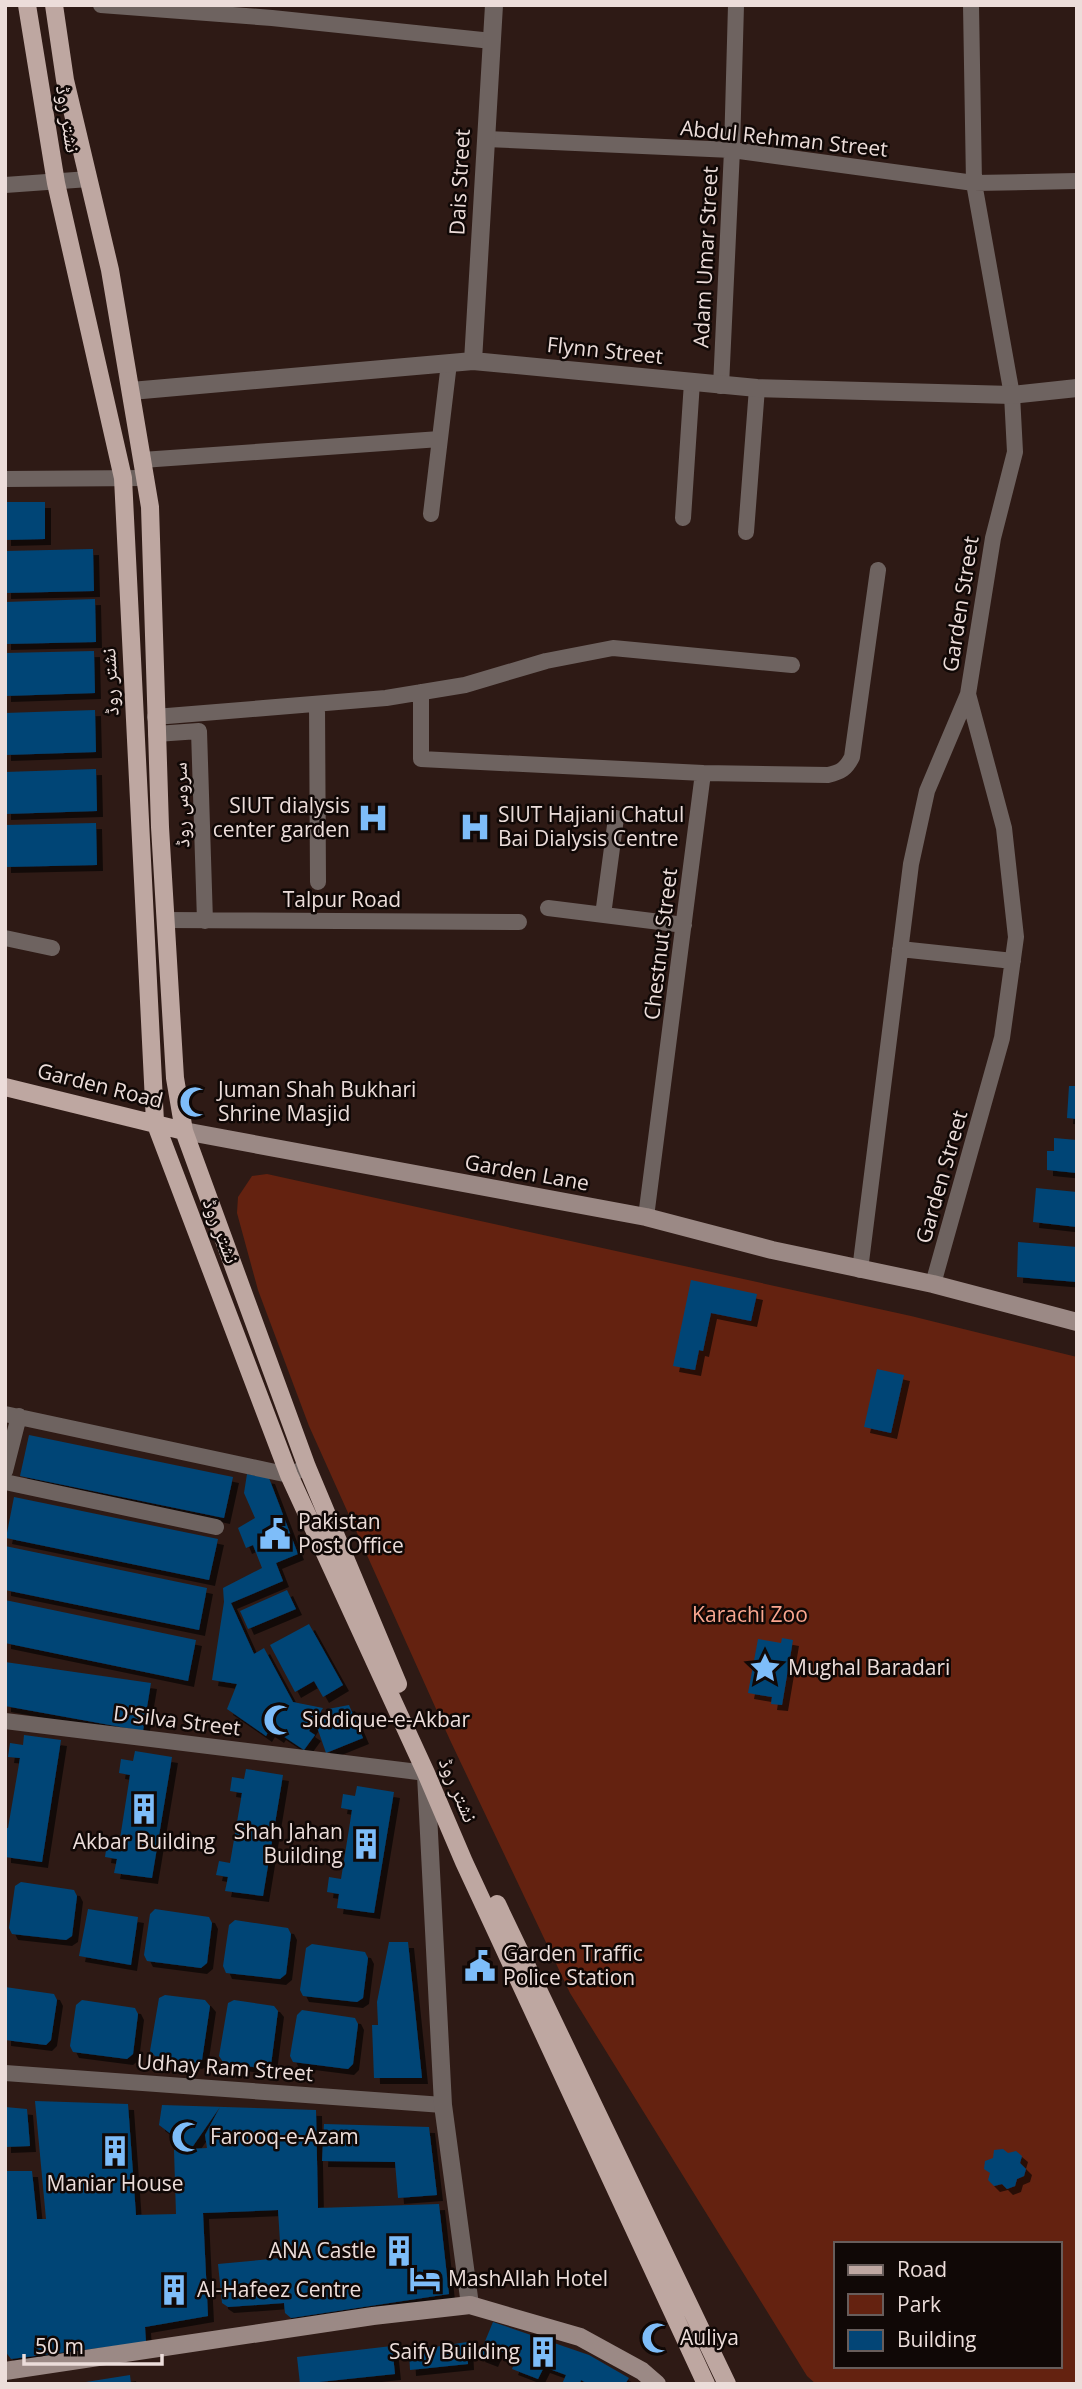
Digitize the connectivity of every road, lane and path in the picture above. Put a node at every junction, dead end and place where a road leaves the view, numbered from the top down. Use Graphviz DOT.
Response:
graph roads {
  1 [pos="27,5"];
  2 [pos="54,5"];
  3 [pos="101,5"];
  4 [pos="494,5"];
  5 [pos="736,5"];
  6 [pos="971,5"];
  7 [pos="272,11"];
  8 [pos="492,41"];
  9 [pos="486,139"];
  10 [pos="732,150"];
  11 [pos="89,179"];
  12 [pos="1077,181"];
  13 [pos="56,183"];
  14 [pos="974,183"];
  15 [pos="5,185"];
  16 [pos="472,361"];
  17 [pos="449,363"];
  18 [pos="692,383"];
  19 [pos="721,386"];
  20 [pos="757,388"];
  21 [pos="1077,388"];
  22 [pos="131,391"];
  23 [pos="1012,395"];
  24 [pos="440,439"];
  25 [pos="144,469"];
  26 [pos="123,478"];
  27 [pos="5,479"];
  28 [pos="431,514"];
  29 [pos="683,518"];
  30 [pos="746,532"];
  31 [pos="878,570"];
  32 [pos="792,665"];
  33 [pos="421,692"];
  34 [pos="968,694"];
  35 [pos="317,704"];
  36 [pos="155,725"];
  37 [pos="703,773"];
  38 [pos="617,818"];
  39 [pos="318,882"];
  40 [pos="548,908"];
  41 [pos="603,915"];
  42 [pos="166,920"];
  43 [pos="205,920"];
  44 [pos="519,922"];
  45 [pos="684,925"];
  46 [pos="5,938"];
  47 [pos="52,947"];
  48 [pos="900,949"];
  49 [pos="1013,961"];
  50 [pos="5,1087"];
  51 [pos="155,1122"];
  52 [pos="184,1131"];
  53 [pos="646,1217"];
  54 [pos="860,1270"];
  55 [pos="933,1284"];
  56 [pos="1077,1322"];
  57 [pos="12,1415"];
  58 [pos="307,1467"];
  59 [pos="5,1471"];
  60 [pos="289,1475"];
  61 [pos="5,1482"];
  62 [pos="216,1527"];
  63 [pos="5,1721"];
  64 [pos="426,1773"];
  65 [pos="5,2073"];
  66 [pos="443,2105"];
  67 [pos="470,2305"];
  68 [pos="5,2373"];
  69 [pos="10,2384"];
  70 [pos="657,2384"];
  71 [pos="706,2384"];
  72 [pos="727,2384"];
  1 -- 13 [label="main road, نشتر روڈ"];
  2 -- 11 [label="main road, نشتر روڈ"];
  3 -- 7 [label="street"];
  4 -- 8 [label="street, Dais Street"];
  5 -- 10 [label="street, Adam Umar Street"];
  6 -- 14 [label="street, Garden Street"];
  7 -- 8 [label="street"];
  8 -- 9 [label="street, Dais Street"];
  9 -- 10 [label="street, Abdul Rehman Street"];
  9 -- 16 [label="street, Dais Street"];
  10 -- 14 [label="street, Abdul Rehman Street"];
  10 -- 19 [label="street, Adam Umar Street"];
  11 -- 13 [label="street"];
  11 -- 22 [label="main road, نشتر روڈ"];
  12 -- 14 [label="street, Abdul Rehman Street"];
  13 -- 15 [label="street"];
  13 -- 26 [label="main road, نشتر روڈ"];
  14 -- 23 [label="street, Garden Street"];
  16 -- 17 [label="street, Flynn Street"];
  16 -- 18 [label="street, Flynn Street"];
  17 -- 22 [label="street, Flynn Street"];
  17 -- 24 [label="street"];
  18 -- 19 [label="street, Flynn Street"];
  18 -- 29 [label="street"];
  19 -- 20 [label="street, Flynn Street"];
  20 -- 23 [label="street, Flynn Street"];
  20 -- 30 [label="street"];
  21 -- 23 [label="street, Flynn Street"];
  22 -- 25 [label="main road, نشتر روڈ"];
  23 -- 34 [label="street, Garden Street"];
  24 -- 25 [label="street"];
  24 -- 28 [label="street"];
  25 -- 26 [label="street"];
  25 -- 36 [label="main road, نشتر روڈ"];
  26 -- 27 [label="street"];
  26 -- 51 [label="main road, نشتر روڈ"];
  31 -- 37 [label="street"];
  32 -- 33 [label="street"];
  33 -- 35 [label="street"];
  33 -- 37 [label="street"];
  34 -- 48 [label="street"];
  34 -- 49 [label="street, Garden Street"];
  35 -- 36 [label="street"];
  35 -- 39 [label="street"];
  36 -- 42 [label="main road, نشتر روڈ"];
  36 -- 43 [label="street, سروس روڈ"];
  37 -- 45 [label="street, Chestnut Street"];
  38 -- 41 [label="street"];
  40 -- 41 [label="street"];
  41 -- 45 [label="street"];
  42 -- 43 [label="street, Talpur Road"];
  42 -- 52 [label="main road, نشتر روڈ"];
  43 -- 44 [label="street, Talpur Road"];
  45 -- 53 [label="street, Chestnut Street"];
  46 -- 47 [label="street"];
  48 -- 49 [label="street"];
  48 -- 54 [label="street"];
  49 -- 55 [label="street, Garden Street"];
  50 -- 51 [label="main road, Garden Road"];
  51 -- 52 [label="main road, Garden Road"];
  51 -- 60 [label="main road, نشتر روڈ"];
  52 -- 53 [label="main road, Garden Lane"];
  52 -- 58 [label="main road, نشتر روڈ"];
  53 -- 54 [label="main road, Garden Lane"];
  54 -- 55 [label="main road, Garden Lane"];
  55 -- 56 [label="main road, Garden Lane"];
  57 -- 59 [label="street"];
  57 -- 60 [label="street"];
  58 -- 60 [label="street"];
  58 -- 72 [label="main road, نشتر روڈ"];
  60 -- 64 [label="main road, نشتر روڈ"];
  61 -- 62 [label="street"];
  63 -- 64 [label="street, D'Silva Street"];
  64 -- 66 [label="street"];
  64 -- 71 [label="main road, نشتر روڈ"];
  65 -- 66 [label="street, Udhay Ram Street"];
  66 -- 67 [label="street"];
  67 -- 68 [label="main road"];
  67 -- 70 [label="main road"];
  68 -- 69 [label="street"];
}
